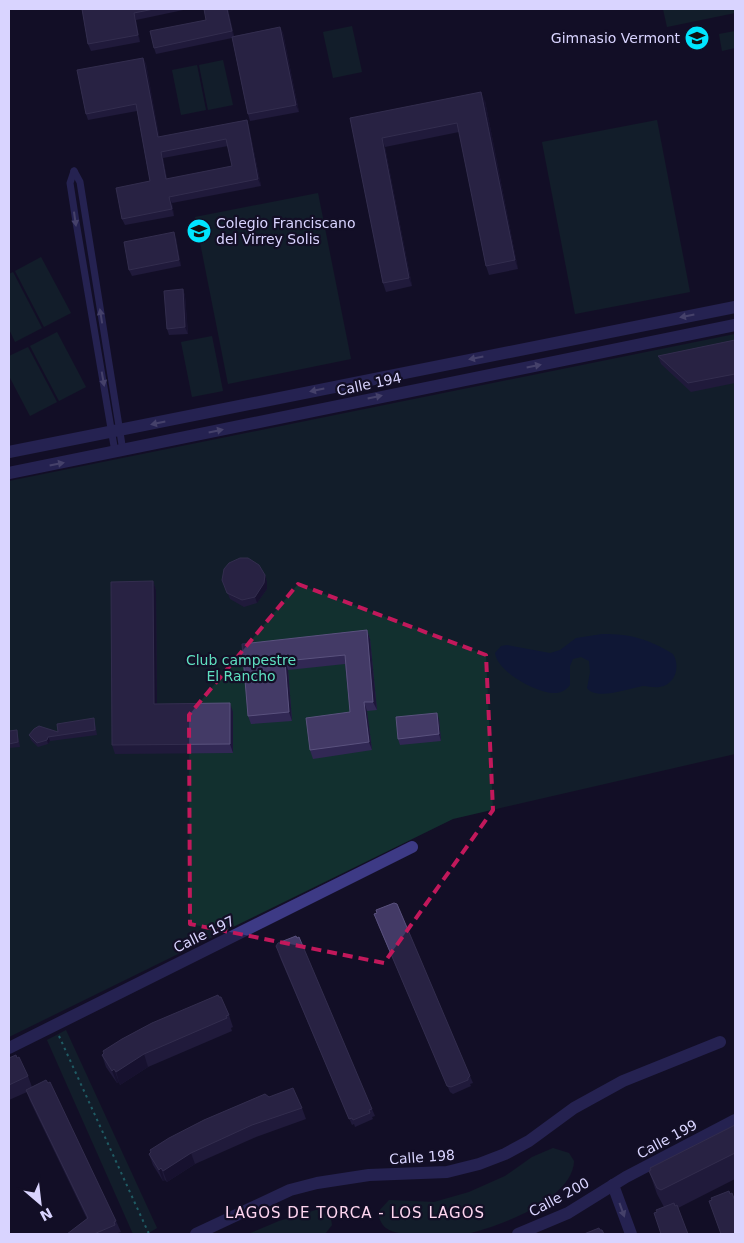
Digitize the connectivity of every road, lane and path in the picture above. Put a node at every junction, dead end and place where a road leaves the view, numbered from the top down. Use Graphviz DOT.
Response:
graph roads {
  1 [pos="735,307"];
  2 [pos="735,325"];
  3 [pos="116,432"];
  4 [pos="119,451"];
  5 [pos="9,452"];
  6 [pos="9,473"];
  7 [pos="412,847"];
  8 [pos="57,1031"];
  9 [pos="720,1042"];
  10 [pos="9,1048"];
  11 [pos="735,1120"];
  12 [pos="613,1185"];
  13 [pos="149,1234"];
  14 [pos="196,1234"];
  15 [pos="518,1234"];
  16 [pos="631,1234"];
  1 -- 3 [label="street, Calle 194, one-way"];
  4 -- 2 [label="street, Calle 194, one-way"];
  3 -- 3 [label="lane, one-way"];
  3 -- 4 [label="lane"];
  3 -- 5 [label="street, Calle 194"];
  6 -- 4 [label="street, Calle 194, one-way"];
  7 -- 10 [label="street, Calle 197"];
  8 -- 13 [label="path"];
  9 -- 14 [label="street, Calle 198"];
  11 -- 12 [label="street, Calle 199"];
  12 -- 15 [label="street, Calle 200"];
  12 -- 16 [label="street, one-way"];
}
